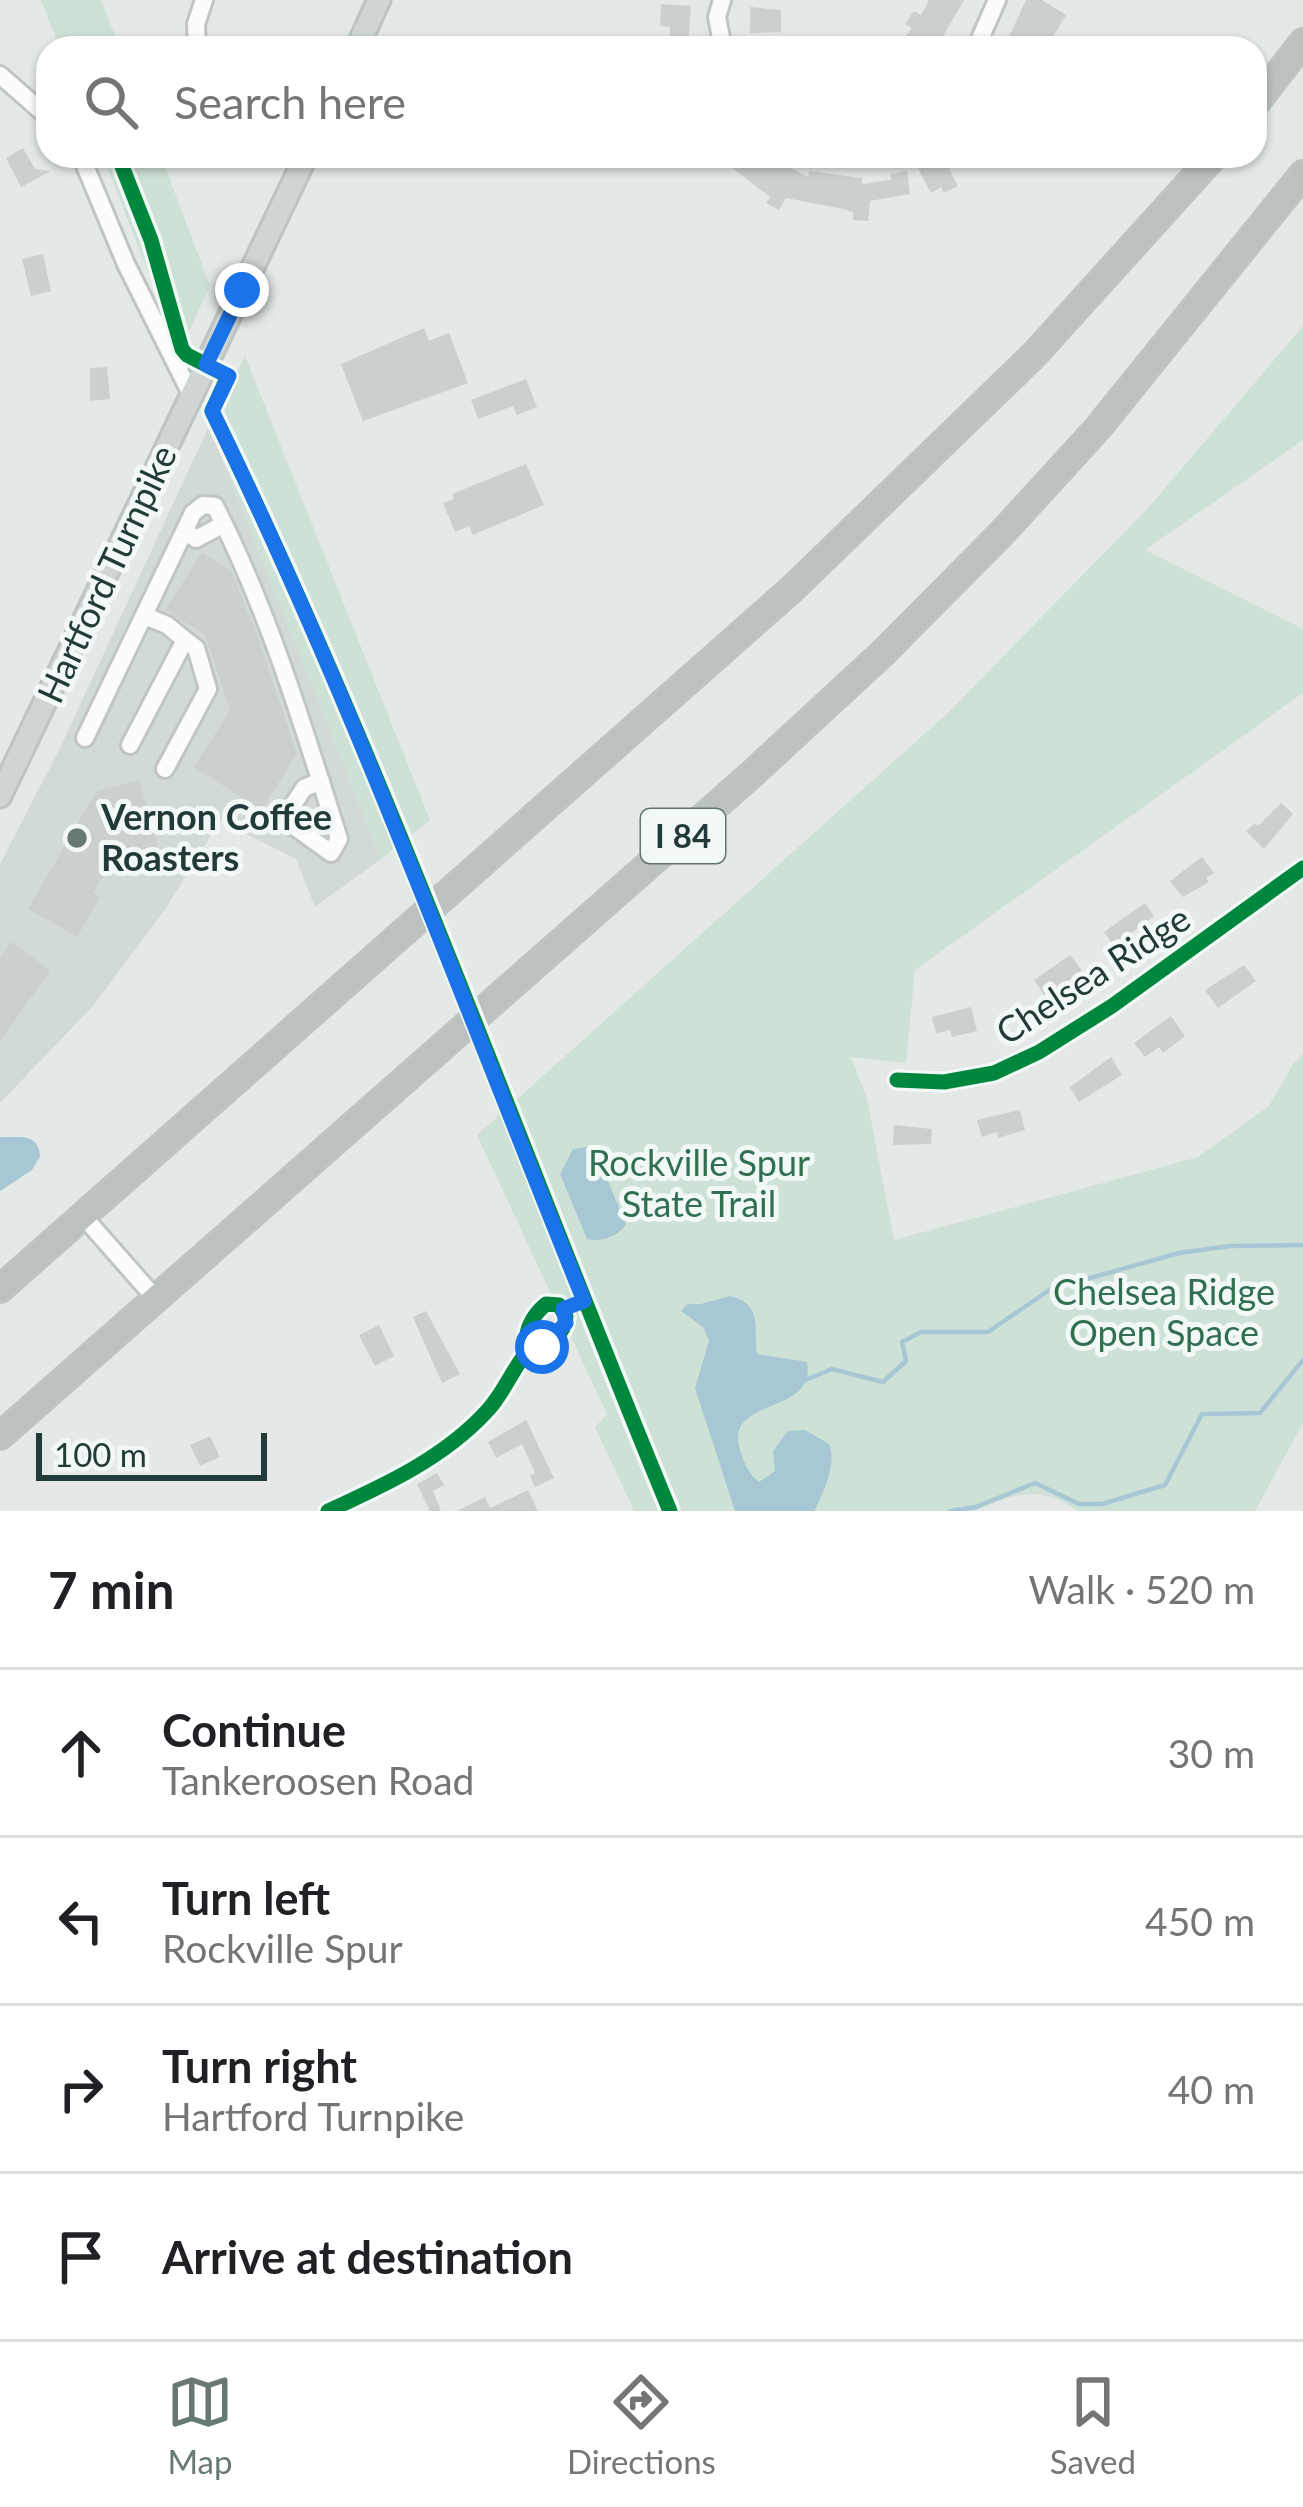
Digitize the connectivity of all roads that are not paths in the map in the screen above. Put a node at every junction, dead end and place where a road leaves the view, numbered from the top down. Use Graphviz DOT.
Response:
graph roads {
  1 [pos="204,0"];
  2 [pos="379,0"];
  3 [pos="722,0"];
  4 [pos="997,0"];
  5 [pos="196,36"];
  6 [pos="362,36"];
  7 [pos="721,36"];
  8 [pos="981,36"];
  9 [pos="1303,42"];
  10 [pos="0,75"];
  11 [pos="1267,88"];
  12 [pos="36,106"];
  13 [pos="86,168"];
  14 [pos="300,168"];
  15 [pos="1203,168"];
  16 [pos="1303,174"];
  17 [pos="191,394"];
  18 [pos="224,524"];
  19 [pos="184,532"];
  20 [pos="145,616"];
  21 [pos="185,640"];
  22 [pos="86,738"];
  23 [pos="130,745"];
  24 [pos="166,769"];
  25 [pos="321,781"];
  26 [pos="0,796"];
  27 [pos="1303,868"];
  28 [pos="897,1080"];
  29 [pos="82,1216"];
  30 [pos="0,1288"];
  31 [pos="156,1299"];
  32 [pos="529,1349"];
  33 [pos="0,1436"];
  34 [pos="328,1511"];
  1 -- 5 [label="street"];
  2 -- 6 [label="main road"];
  3 -- 7 [label="street"];
  4 -- 8 [label="street"];
  9 -- 11 [label="highway"];
  10 -- 12 [label="street"];
  13 -- 17 [label="street"];
  14 -- 17 [label="main road, Hartford Turnpike"];
  15 -- 29 [label="highway"];
  16 -- 31 [label="highway, I 84"];
  17 -- 26 [label="main road, Hartford Turnpike"];
  18 -- 19 [label="street"];
  18 -- 19 [label="street"];
  18 -- 25 [label="street"];
  19 -- 20 [label="street"];
  20 -- 21 [label="street"];
  20 -- 22 [label="street"];
  21 -- 23 [label="street"];
  21 -- 24 [label="street"];
  27 -- 28 [label="street, Chelsea Ridge"];
  29 -- 30 [label="highway"];
  29 -- 31 [label="street"];
  31 -- 33 [label="highway, I 84"];
  32 -- 34 [label="street"];
}
